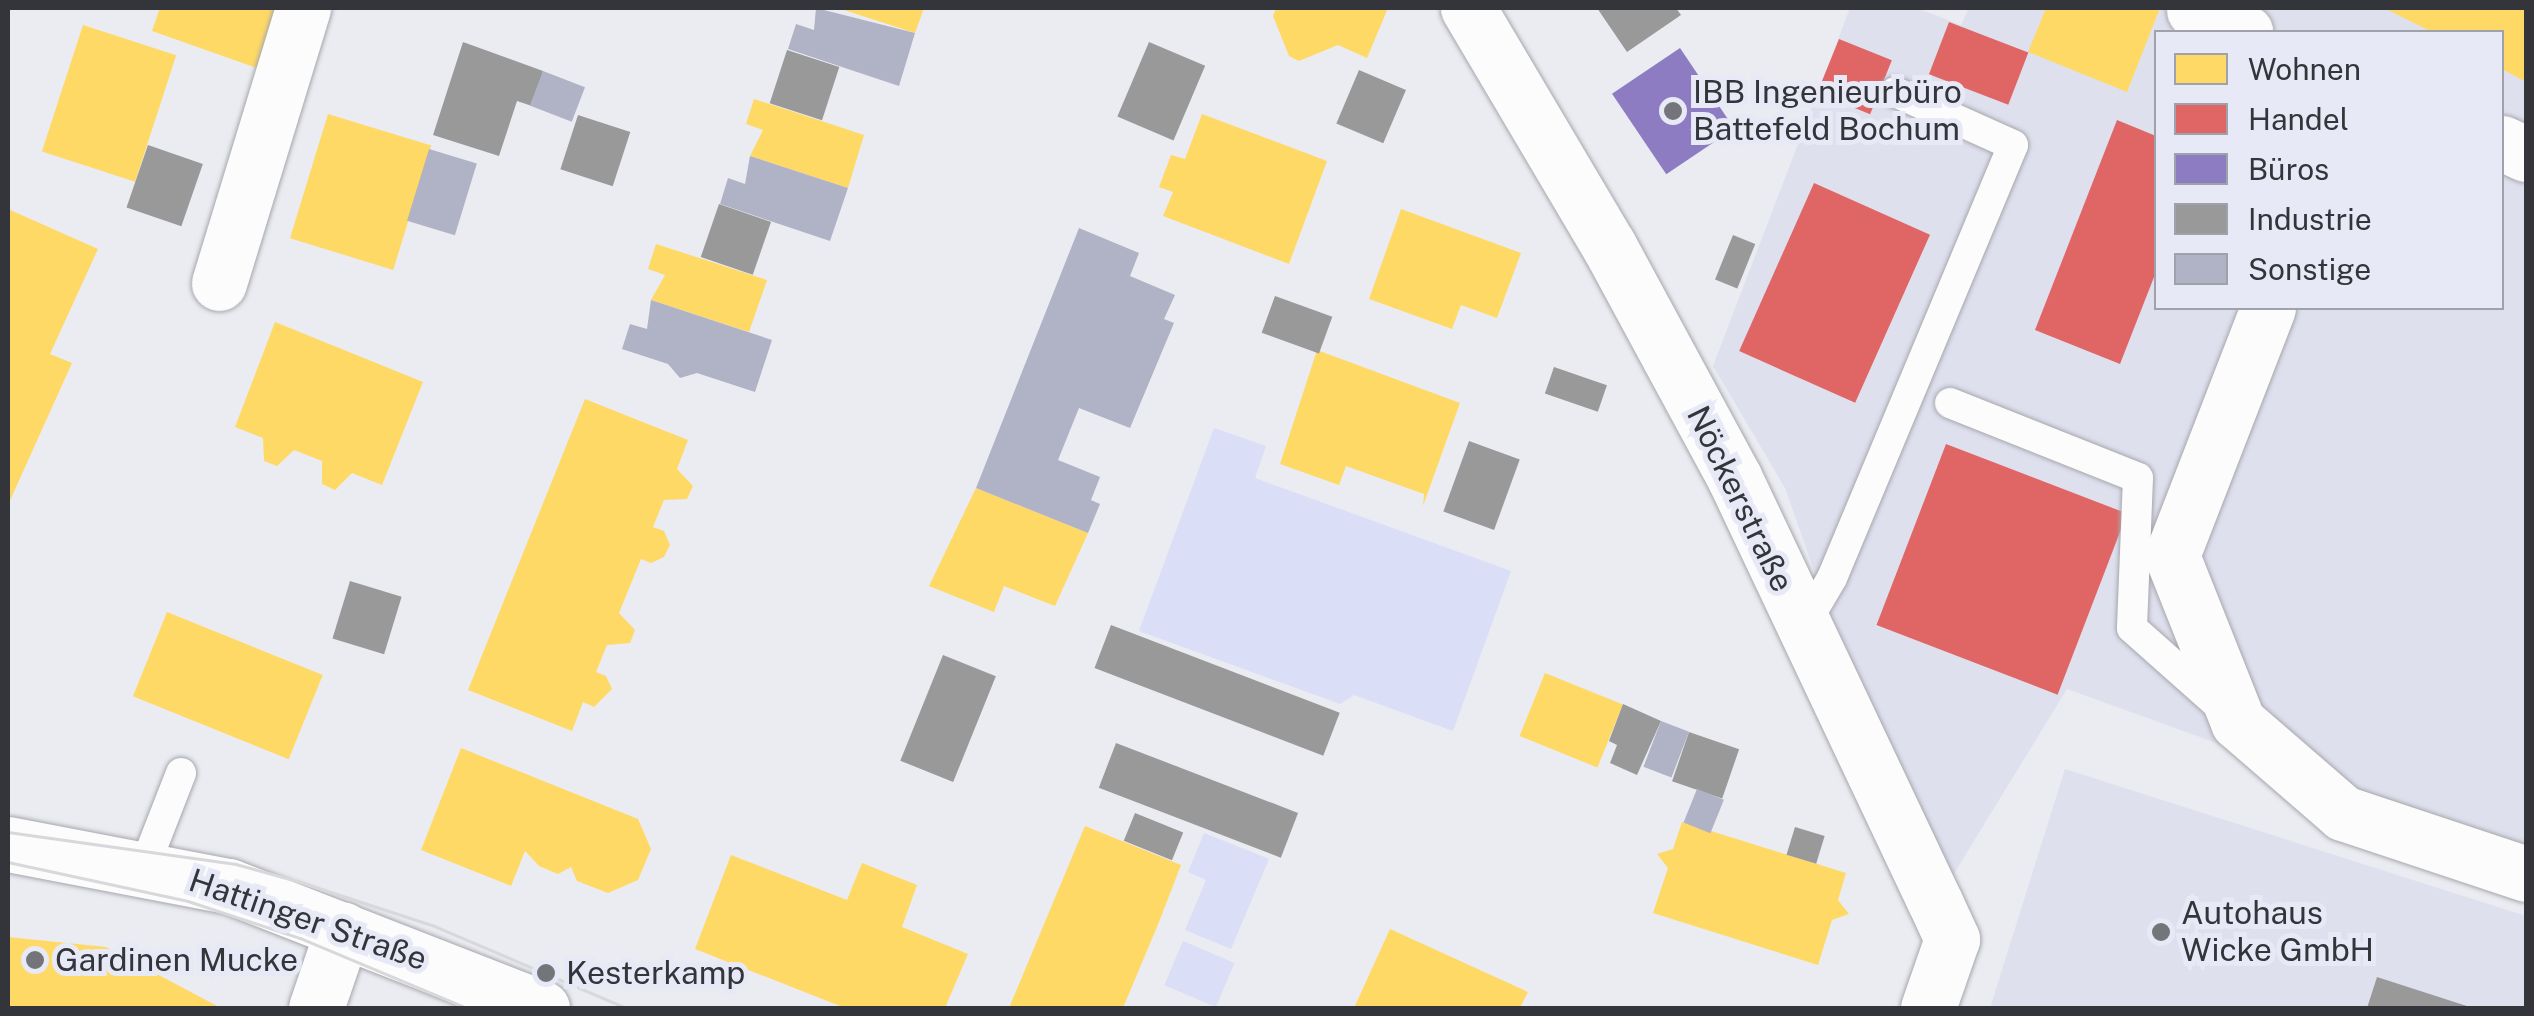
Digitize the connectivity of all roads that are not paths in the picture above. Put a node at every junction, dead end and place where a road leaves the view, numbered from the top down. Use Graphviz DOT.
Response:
graph roads {
  1 [pos="303,8"];
  2 [pos="1468,8"];
  3 [pos="2194,10"];
  4 [pos="2240,30"];
  5 [pos="1894,92"];
  6 [pos="219,284"];
  7 [pos="2267,310"];
  8 [pos="1950,403"];
  9 [pos="1802,629"];
  10 [pos="2238,722"];
  11 [pos="181,773"];
  12 [pos="8,844"];
  13 [pos="144,868"];
  14 [pos="2526,874"];
  15 [pos="343,929"];
  16 [pos="316,1008"];
  17 [pos="542,1008"];
  18 [pos="1928,1008"];
  1 -- 6 [label="street"];
  2 -- 9 [label="street, Nöckerstraße"];
  3 -- 4 [label="street"];
  5 -- 9 [label="lane"];
  7 -- 10 [label="street"];
  8 -- 10 [label="lane"];
  9 -- 18 [label="street, Nöckerstraße"];
  10 -- 14 [label="street"];
  11 -- 13 [label="lane"];
  12 -- 13 [label="street, Hattinger Straße"];
  13 -- 15 [label="street, Hattinger Straße"];
  15 -- 16 [label="street"];
  15 -- 17 [label="street, Hattinger Straße"];
}
